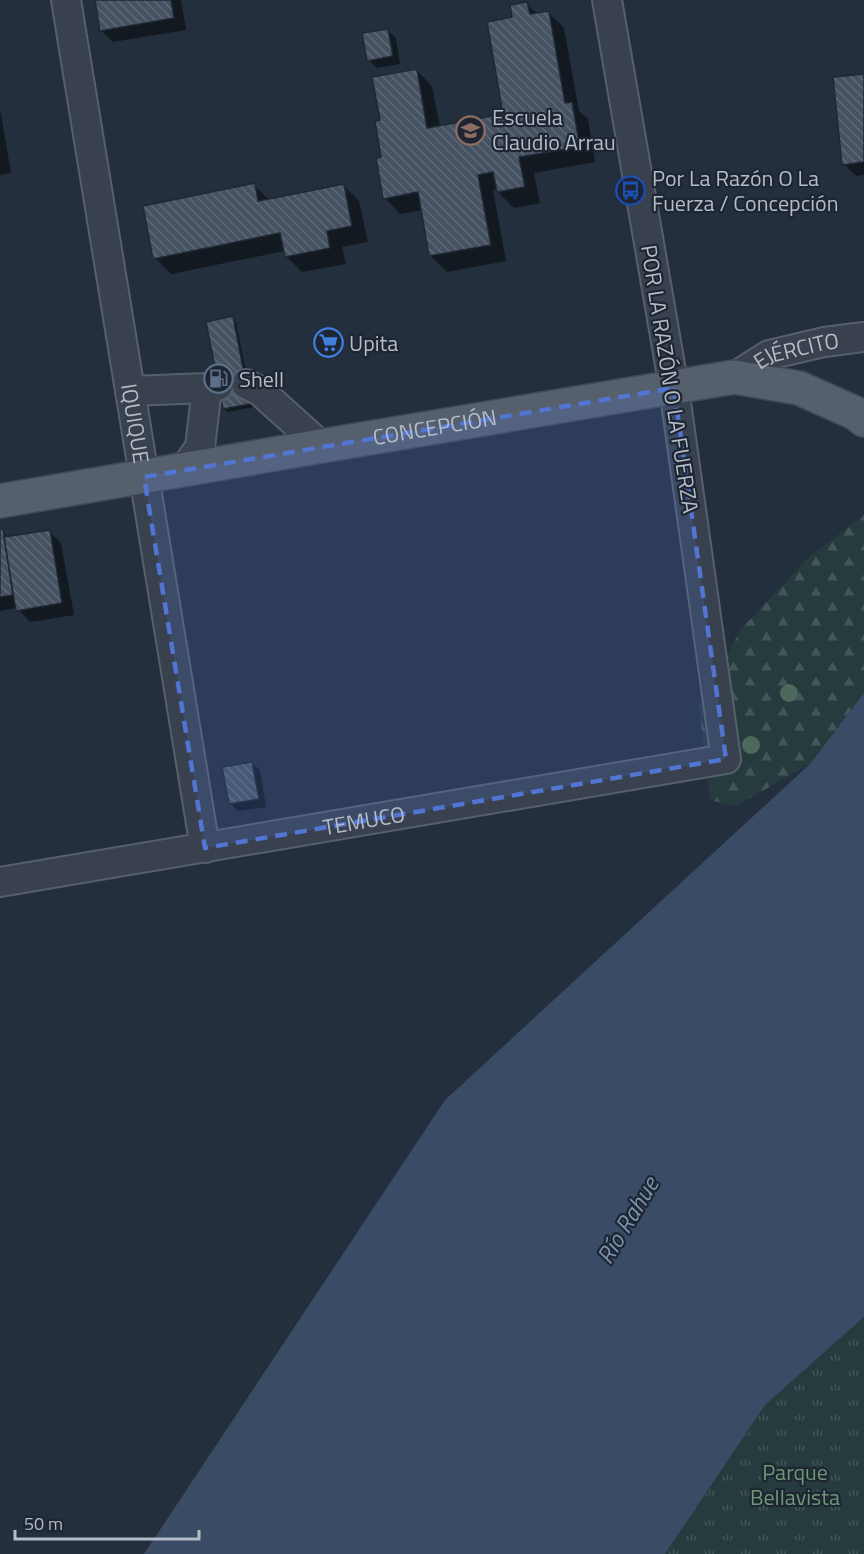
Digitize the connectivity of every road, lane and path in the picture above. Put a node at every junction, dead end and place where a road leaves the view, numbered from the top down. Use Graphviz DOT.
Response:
graph roads {
  1 [pos="66,0"];
  2 [pos="607,0"];
  3 [pos="864,337"];
  4 [pos="734,377"];
  5 [pos="246,384"];
  6 [pos="674,388"];
  7 [pos="130,391"];
  8 [pos="864,420"];
  9 [pos="321,446"];
  10 [pos="184,470"];
  11 [pos="144,477"];
  12 [pos="0,501"];
  13 [pos="726,759"];
  14 [pos="205,848"];
  15 [pos="0,882"];
  1 -- 7 [label="street, IQUIQUE"];
  2 -- 6 [label="street, POR LA RAZÓN O LA FUERZA"];
  3 -- 4 [label="street, EJÉRCITO"];
  4 -- 6 [label="main road, CONCEPCIÓN"];
  4 -- 8 [label="main road, CONCEPCIÓN"];
  5 -- 9 [label="street"];
  6 -- 9 [label="main road, CONCEPCIÓN"];
  6 -- 13 [label="street, POR LA RAZÓN O LA FUERZA"];
  7 -- 10 [label="street"];
  7 -- 11 [label="street, IQUIQUE"];
  9 -- 10 [label="main road, CONCEPCIÓN"];
  10 -- 11 [label="main road, CONCEPCIÓN"];
  11 -- 12 [label="main road, CONCEPCIÓN"];
  11 -- 14 [label="street, IQUIQUE"];
  13 -- 14 [label="street, TEMUCO"];
  14 -- 15 [label="street, TEMUCO"];
}
